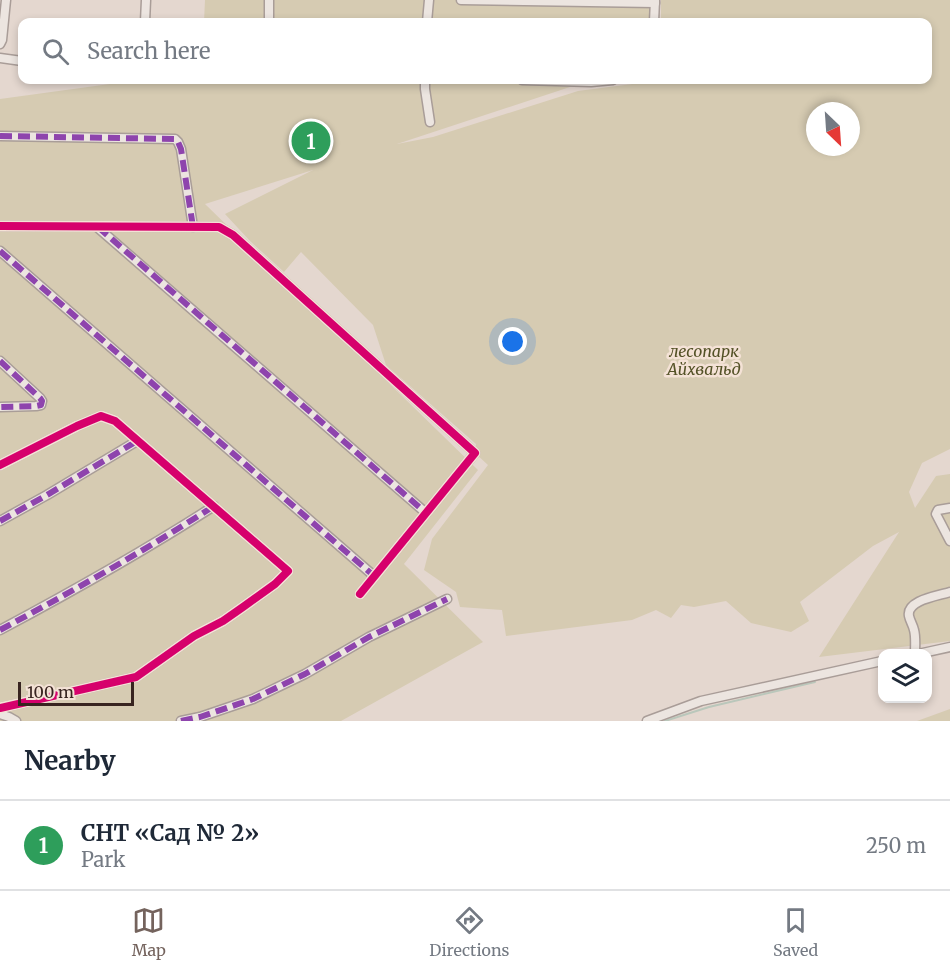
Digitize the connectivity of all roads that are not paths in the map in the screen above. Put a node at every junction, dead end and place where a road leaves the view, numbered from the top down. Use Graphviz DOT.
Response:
graph roads {
  1 [pos="6,0"];
  2 [pos="146,0"];
  3 [pos="269,0"];
  4 [pos="429,0"];
  5 [pos="461,0"];
  6 [pos="655,1"];
  7 [pos="146,18"];
  8 [pos="269,18"];
  9 [pos="428,18"];
  10 [pos="654,18"];
  11 [pos="0,44"];
  12 [pos="0,58"];
  13 [pos="18,60"];
  14 [pos="425,84"];
  15 [pos="430,122"];
  16 [pos="0,136"];
  17 [pos="0,226"];
  18 [pos="97,226"];
  19 [pos="193,227"];
  20 [pos="0,251"];
  21 [pos="0,361"];
  22 [pos="0,407"];
  23 [pos="137,441"];
  24 [pos="0,465"];
  25 [pos="214,507"];
  26 [pos="950,508"];
  27 [pos="426,513"];
  28 [pos="0,521"];
  29 [pos="950,541"];
  30 [pos="374,576"];
  31 [pos="950,592"];
  32 [pos="360,594"];
  33 [pos="447,599"];
  34 [pos="0,630"];
  35 [pos="950,647"];
  36 [pos="916,649"];
  37 [pos="932,651"];
  38 [pos="878,662"];
  39 [pos="0,708"];
  40 [pos="0,714"];
  41 [pos="16,721"];
  42 [pos="181,721"];
  43 [pos="647,721"];
  1 -- 11 [label="street"];
  2 -- 7 [label="street"];
  3 -- 8 [label="street"];
  4 -- 9 [label="street"];
  5 -- 6 [label="street"];
  6 -- 10 [label="street"];
  12 -- 13 [label="street"];
  14 -- 15 [label="street"];
  16 -- 19 [label="street"];
  17 -- 18 [label="street"];
  18 -- 19 [label="street"];
  18 -- 27 [label="street"];
  19 -- 27 [label="street"];
  20 -- 30 [label="street"];
  21 -- 22 [label="street"];
  23 -- 24 [label="street"];
  23 -- 25 [label="street"];
  23 -- 28 [label="street"];
  25 -- 34 [label="street"];
  25 -- 39 [label="street"];
  26 -- 29 [label="street"];
  27 -- 30 [label="street"];
  30 -- 32 [label="street"];
  31 -- 36 [label="street"];
  33 -- 42 [label="street"];
  35 -- 37 [label="street"];
  38 -- 43 [label="street"];
  40 -- 41 [label="street"];
}
